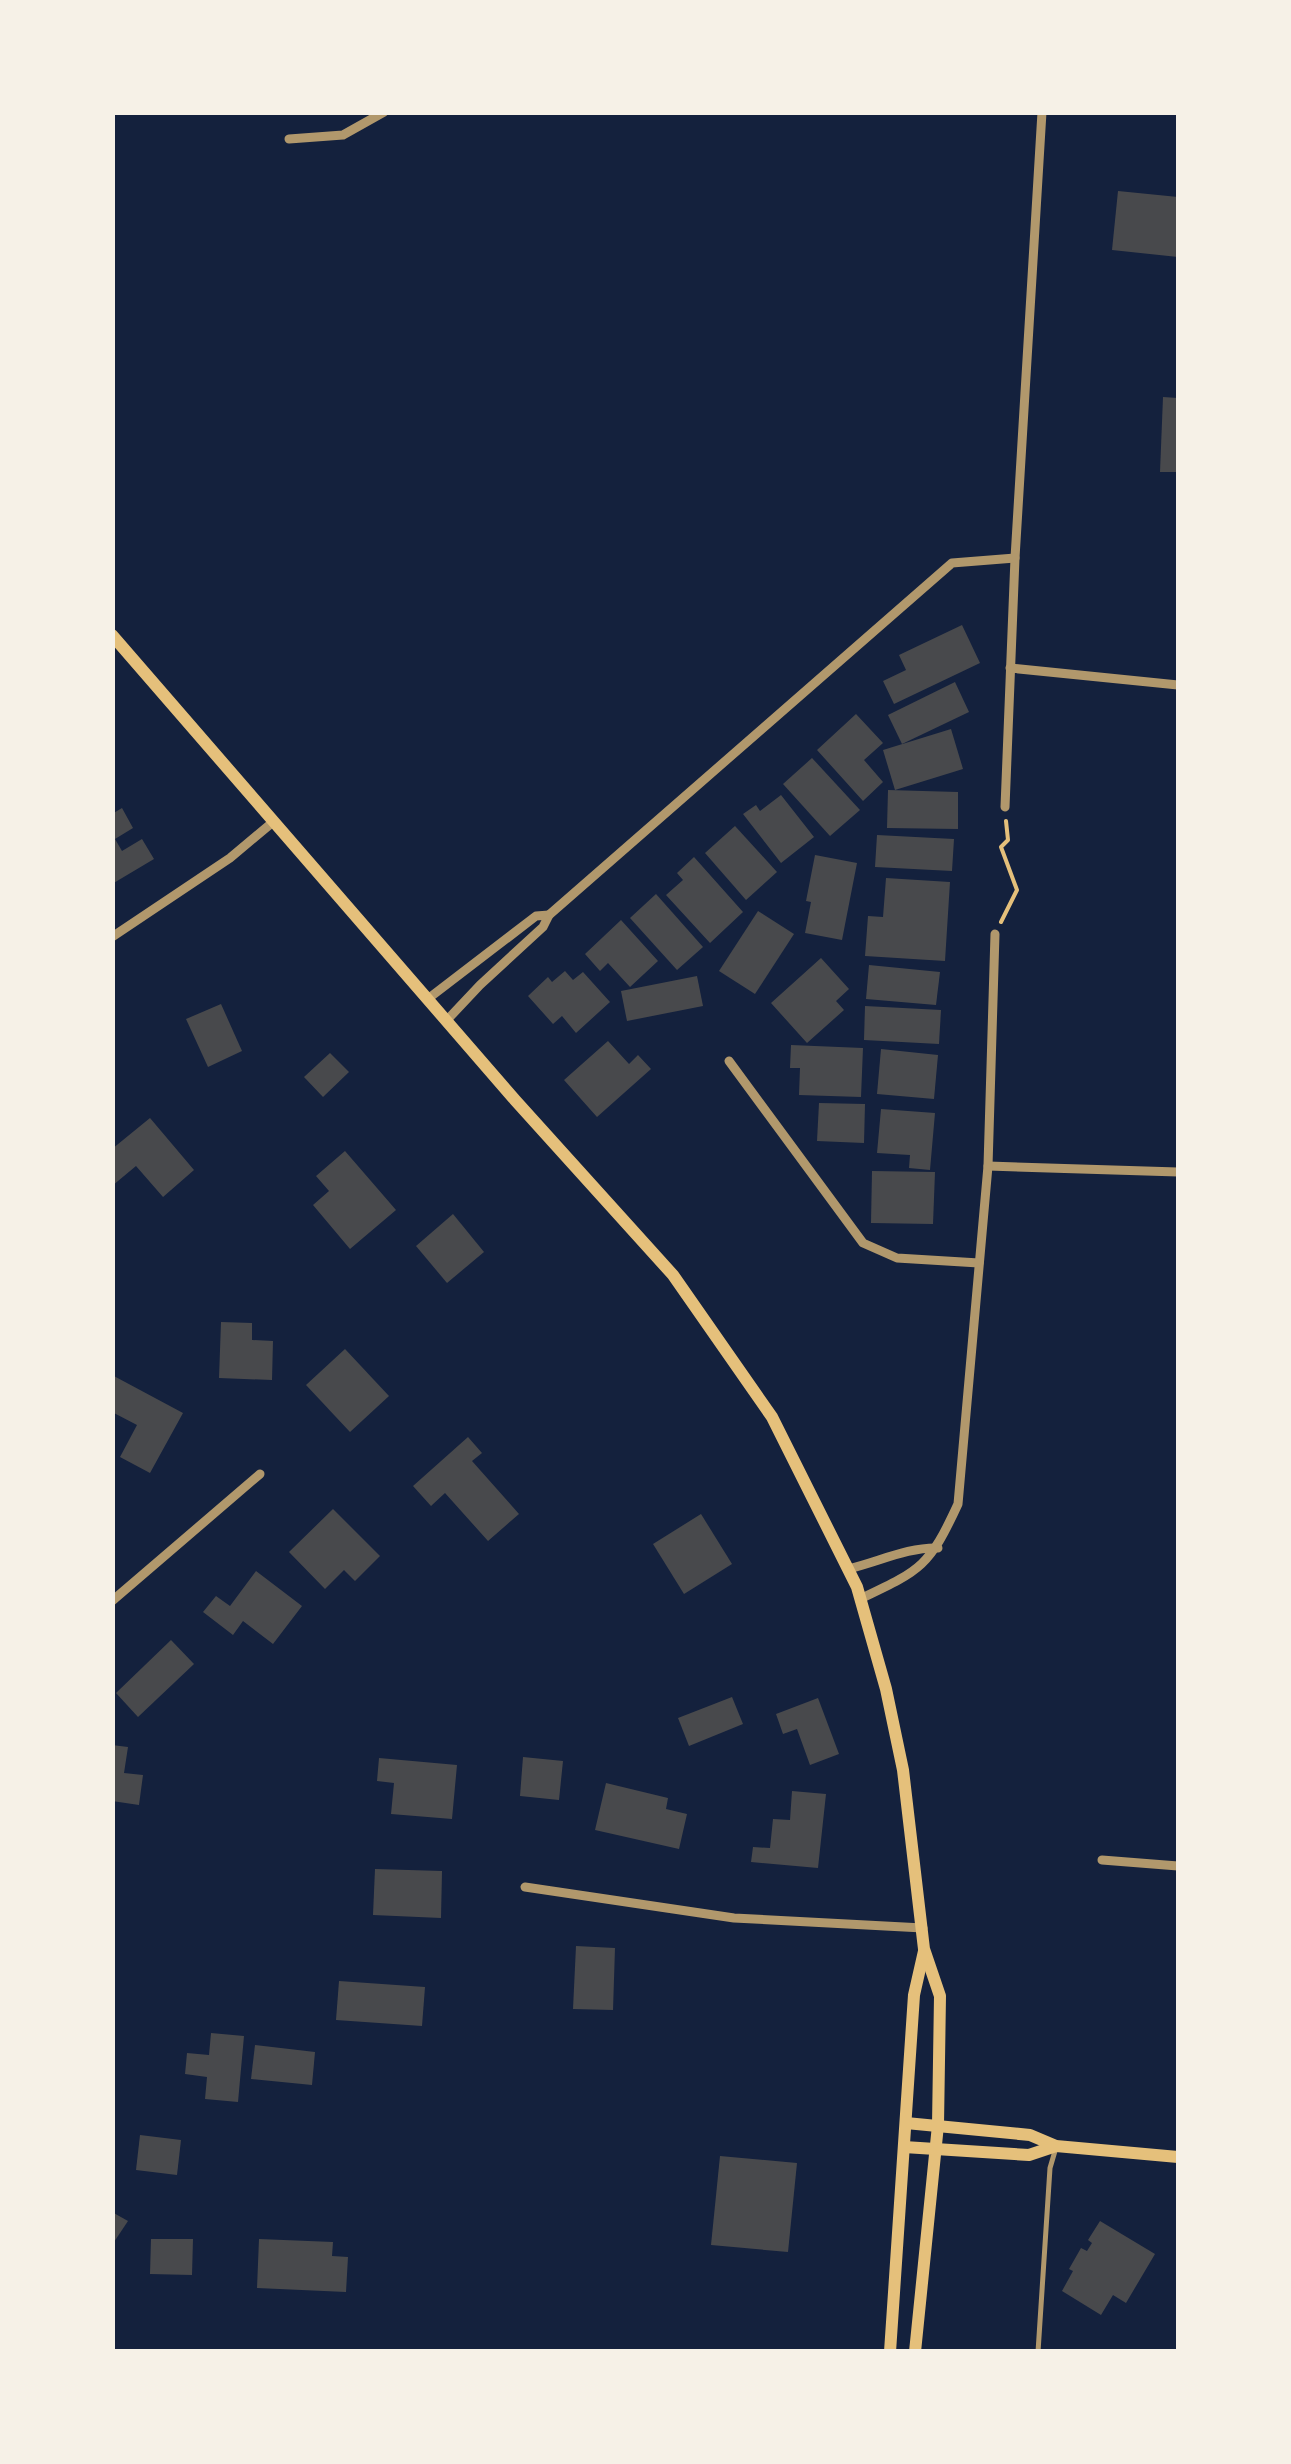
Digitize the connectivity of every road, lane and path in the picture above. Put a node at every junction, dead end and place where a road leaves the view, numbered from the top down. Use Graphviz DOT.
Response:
graph roads {
  1 [pos="384,112"];
  2 [pos="1042,112"];
  3 [pos="290,139"];
  4 [pos="1015,558"];
  5 [pos="112,635"];
  6 [pos="1010,668"];
  7 [pos="1178,685"];
  8 [pos="1005,806"];
  9 [pos="273,822"];
  10 [pos="549,916"];
  11 [pos="995,934"];
  12 [pos="112,938"];
  13 [pos="429,998"];
  14 [pos="447,1020"];
  15 [pos="729,1061"];
  16 [pos="988,1166"];
  17 [pos="1178,1172"];
  18 [pos="979,1263"];
  19 [pos="260,1474"];
  20 [pos="938,1548"];
  21 [pos="848,1569"];
  22 [pos="860,1599"];
  23 [pos="112,1600"];
  24 [pos="1102,1860"];
  25 [pos="1178,1866"];
  26 [pos="526,1887"];
  27 [pos="923,1928"];
  28 [pos="924,1949"];
  29 [pos="906,2123"];
  30 [pos="938,2125"];
  31 [pos="1056,2146"];
  32 [pos="904,2147"];
  33 [pos="935,2150"];
  34 [pos="1178,2156"];
  35 [pos="890,2352"];
  36 [pos="915,2352"];
  37 [pos="1038,2352"];
  1 -- 3 [label="street"];
  2 -- 4 [label="street"];
  4 -- 6 [label="street"];
  4 -- 10 [label="street"];
  5 -- 9 [label="main road"];
  6 -- 7 [label="street"];
  6 -- 8 [label="street"];
  8 -- 11 [label="path"];
  9 -- 12 [label="street"];
  9 -- 13 [label="main road"];
  10 -- 13 [label="street"];
  10 -- 14 [label="street"];
  11 -- 16 [label="street"];
  13 -- 14 [label="main road"];
  14 -- 21 [label="main road"];
  15 -- 18 [label="street"];
  16 -- 17 [label="street"];
  16 -- 18 [label="street"];
  18 -- 20 [label="street"];
  19 -- 23 [label="street"];
  20 -- 21 [label="street"];
  20 -- 22 [label="street"];
  21 -- 22 [label="main road"];
  22 -- 27 [label="main road"];
  24 -- 25 [label="street"];
  26 -- 27 [label="street"];
  27 -- 28 [label="main road"];
  28 -- 29 [label="main road"];
  28 -- 30 [label="main road"];
  29 -- 30 [label="main road"];
  29 -- 32 [label="main road"];
  30 -- 31 [label="main road"];
  30 -- 33 [label="main road"];
  31 -- 33 [label="main road"];
  31 -- 34 [label="main road"];
  31 -- 37 [label="lane"];
  32 -- 33 [label="main road"];
  32 -- 35 [label="main road"];
  33 -- 36 [label="main road"];
}
